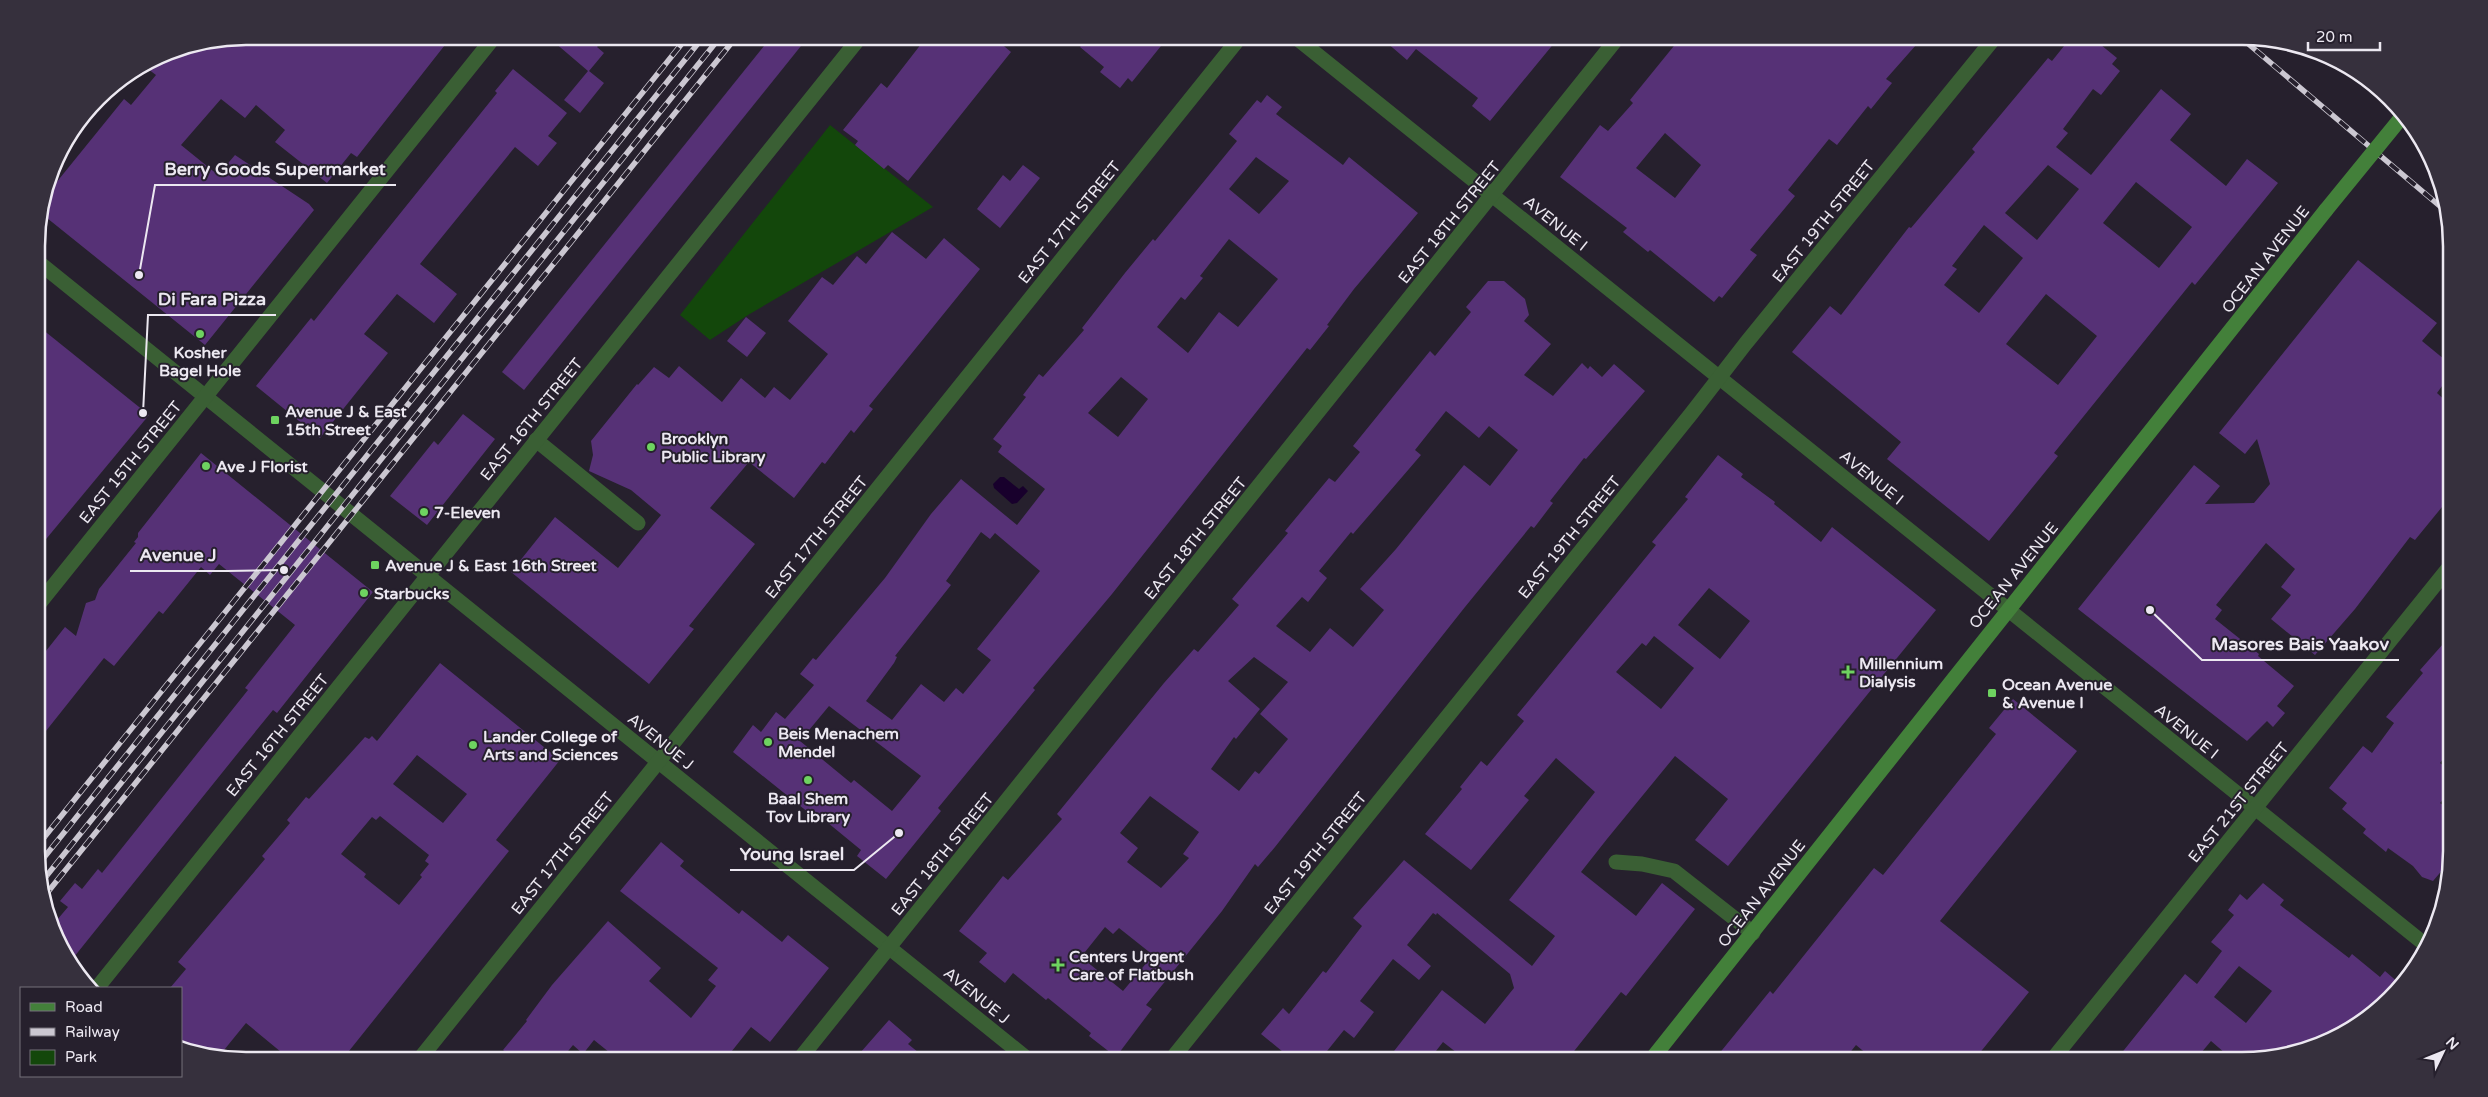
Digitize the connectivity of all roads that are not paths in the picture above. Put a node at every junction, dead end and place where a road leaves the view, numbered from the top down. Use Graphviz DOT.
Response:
graph roads {
  1 [pos="488,45"];
  2 [pos="854,45"];
  3 [pos="1234,45"];
  4 [pos="1305,45"];
  5 [pos="1612,45"];
  6 [pos="1989,45"];
  7 [pos="2398,121"];
  8 [pos="1493,194"];
  9 [pos="45,267"];
  10 [pos="1719,378"];
  11 [pos="205,396"];
  12 [pos="536,440"];
  13 [pos="638,523"];
  14 [pos="2443,575"];
  15 [pos="427,576"];
  16 [pos="45,596"];
  17 [pos="2008,609"];
  18 [pos="658,762"];
  19 [pos="2256,808"];
  20 [pos="1616,862"];
  21 [pos="1753,933"];
  22 [pos="2421,941"];
  23 [pos="889,947"];
  24 [pos="98,987"];
  25 [pos="425,1052"];
  26 [pos="805,1052"];
  27 [pos="1019,1052"];
  28 [pos="1176,1052"];
  29 [pos="1657,1052"];
  30 [pos="2058,1052"];
  1 -- 11 [label="street, EAST 15TH STREET"];
  2 -- 12 [label="street, EAST 16TH STREET"];
  3 -- 18 [label="street, EAST 17TH STREET"];
  4 -- 8 [label="street, AVENUE I"];
  5 -- 8 [label="street, EAST 18TH STREET"];
  6 -- 10 [label="street, EAST 19TH STREET"];
  7 -- 17 [label="main road, OCEAN AVENUE, bridge"];
  8 -- 10 [label="street, AVENUE I"];
  8 -- 23 [label="street, EAST 18TH STREET"];
  9 -- 11 [label="street, AVENUE J"];
  10 -- 17 [label="street, AVENUE I"];
  10 -- 28 [label="street, EAST 19TH STREET"];
  11 -- 15 [label="street, AVENUE J"];
  11 -- 16 [label="street, EAST 15TH STREET"];
  12 -- 13 [label="street"];
  12 -- 15 [label="street, EAST 16TH STREET"];
  14 -- 19 [label="street, EAST 21ST STREET"];
  15 -- 18 [label="street, AVENUE J"];
  15 -- 24 [label="street, EAST 16TH STREET"];
  17 -- 19 [label="street, AVENUE I"];
  17 -- 21 [label="main road, OCEAN AVENUE"];
  18 -- 23 [label="street, AVENUE J"];
  18 -- 25 [label="street, EAST 17TH STREET"];
  19 -- 22 [label="street, AVENUE I"];
  19 -- 30 [label="street, EAST 21ST STREET"];
  20 -- 21 [label="street"];
  21 -- 29 [label="main road, OCEAN AVENUE"];
  23 -- 26 [label="street, EAST 18TH STREET"];
  23 -- 27 [label="street, AVENUE J"];
}
